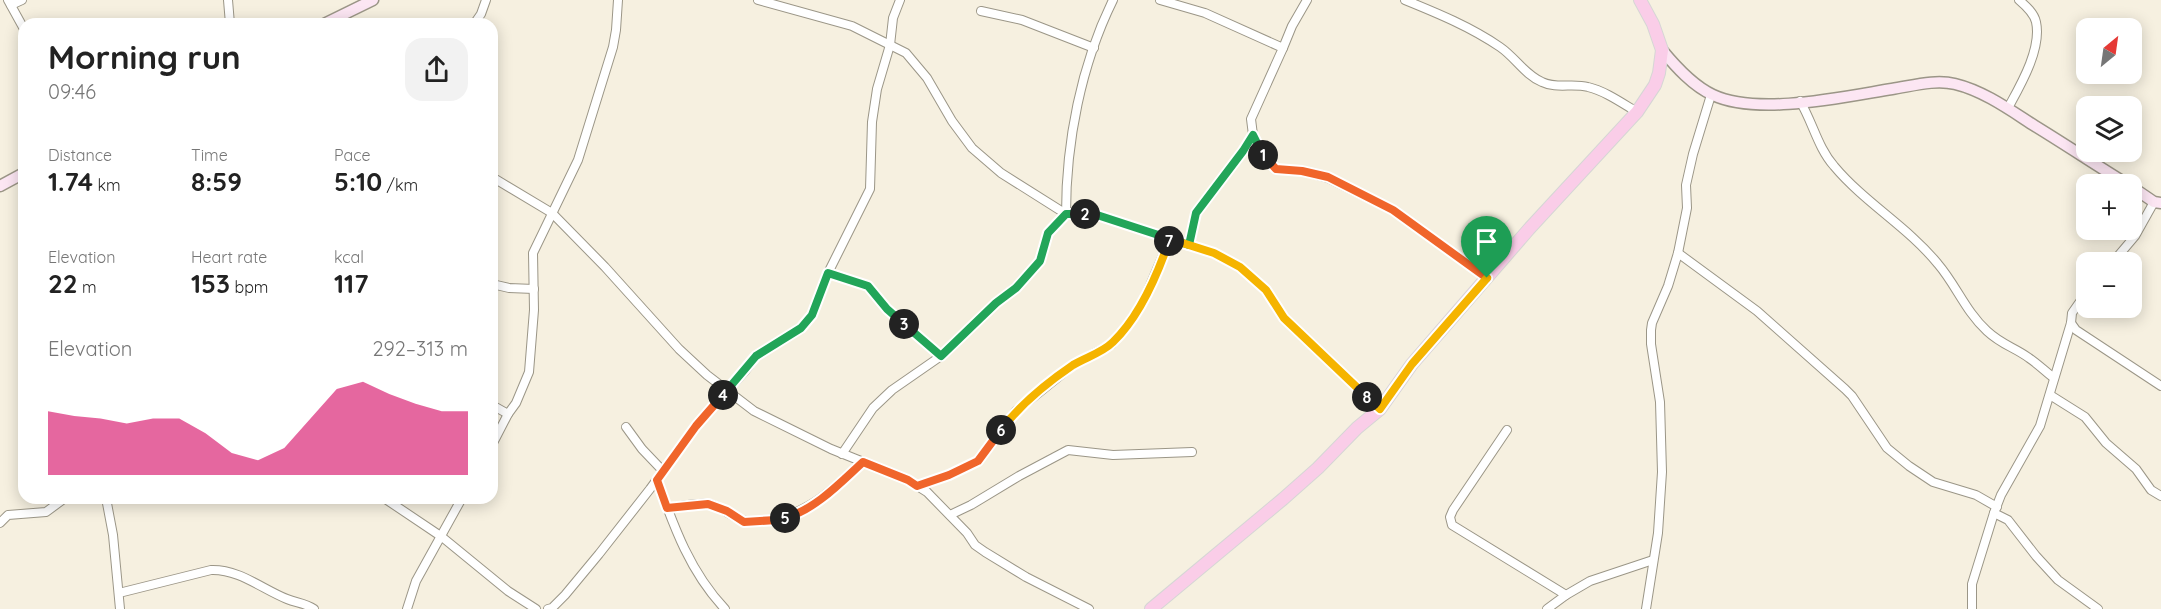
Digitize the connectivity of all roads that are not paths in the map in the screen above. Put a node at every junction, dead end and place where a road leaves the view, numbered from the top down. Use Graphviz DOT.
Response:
graph roads {
  1 [pos="22,0"];
  2 [pos="228,0"];
  3 [pos="373,0"];
  4 [pos="486,0"];
  5 [pos="618,0"];
  6 [pos="758,0"];
  7 [pos="900,0"];
  8 [pos="1113,0"];
  9 [pos="1160,0"];
  10 [pos="1307,0"];
  11 [pos="1405,0"];
  12 [pos="1640,0"];
  13 [pos="2019,0"];
  14 [pos="10,2"];
  15 [pos="981,11"];
  16 [pos="18,18"];
  17 [pos="230,18"];
  18 [pos="336,18"];
  19 [pos="478,18"];
  20 [pos="890,45"];
  21 [pos="1094,48"];
  22 [pos="1283,48"];
  23 [pos="1662,50"];
  24 [pos="1711,94"];
  25 [pos="1800,101"];
  26 [pos="2008,108"];
  27 [pos="1637,112"];
  28 [pos="1253,135"];
  29 [pos="2111,174"];
  30 [pos="18,175"];
  31 [pos="3,180"];
  32 [pos="498,181"];
  33 [pos="2142,193"];
  34 [pos="2158,202"];
  35 [pos="552,213"];
  36 [pos="1066,214"];
  37 [pos="1170,239"];
  38 [pos="1189,245"];
  39 [pos="2121,252"];
  40 [pos="1678,253"];
  41 [pos="828,273"];
  42 [pos="1487,278"];
  43 [pos="498,285"];
  44 [pos="534,289"];
  45 [pos="2076,307"];
  46 [pos="2071,323"];
  47 [pos="941,356"];
  48 [pos="2054,378"];
  49 [pos="2161,386"];
  50 [pos="727,391"];
  51 [pos="2050,395"];
  52 [pos="498,408"];
  53 [pos="1380,409"];
  54 [pos="508,414"];
  55 [pos="626,427"];
  56 [pos="1507,430"];
  57 [pos="498,433"];
  58 [pos="1192,452"];
  59 [pos="842,454"];
  60 [pos="863,462"];
  61 [pos="663,471"];
  62 [pos="657,480"];
  63 [pos="917,486"];
  64 [pos="2161,496"];
  65 [pos="57,504"];
  66 [pos="107,504"];
  67 [pos="393,504"];
  68 [pos="459,504"];
  69 [pos="667,508"];
  70 [pos="1996,510"];
  71 [pos="950,515"];
  72 [pos="0,523"];
  73 [pos="442,537"];
  74 [pos="1653,560"];
  75 [pos="119,593"];
  76 [pos="1566,595"];
  77 [pos="1157,607"];
  78 [pos="120,609"];
  79 [pos="314,609"];
  80 [pos="407,609"];
  81 [pos="536,609"];
  82 [pos="552,609"];
  83 [pos="726,609"];
  84 [pos="1089,609"];
  85 [pos="1547,609"];
  86 [pos="1646,609"];
  87 [pos="1972,609"];
  88 [pos="2098,609"];
  1 -- 14 [label="street"];
  2 -- 17 [label="street"];
  3 -- 18 [label="main road"];
  4 -- 19 [label="street"];
  5 -- 35 [label="street"];
  6 -- 20 [label="street"];
  7 -- 20 [label="street"];
  8 -- 21 [label="street"];
  9 -- 22 [label="street"];
  10 -- 22 [label="street"];
  11 -- 27 [label="street"];
  12 -- 23 [label="main road"];
  13 -- 26 [label="street"];
  14 -- 16 [label="street"];
  15 -- 21 [label="street"];
  20 -- 36 [label="street"];
  20 -- 41 [label="street"];
  21 -- 36 [label="street"];
  22 -- 28 [label="street"];
  23 -- 24 [label="main road"];
  23 -- 27 [label="main road"];
  24 -- 25 [label="main road"];
  24 -- 40 [label="street"];
  25 -- 26 [label="main road"];
  25 -- 48 [label="street"];
  26 -- 29 [label="main road"];
  27 -- 42 [label="main road"];
  28 -- 38 [label="street"];
  28 -- 42 [label="street"];
  30 -- 31 [label="main road"];
  32 -- 35 [label="street"];
  33 -- 34 [label="main road"];
  34 -- 39 [label="street"];
  35 -- 44 [label="street"];
  35 -- 50 [label="street"];
  36 -- 37 [label="street"];
  36 -- 47 [label="street"];
  37 -- 38 [label="street"];
  37 -- 63 [label="street"];
  38 -- 53 [label="street"];
  40 -- 70 [label="street"];
  40 -- 74 [label="street"];
  41 -- 47 [label="street"];
  41 -- 50 [label="street"];
  42 -- 53 [label="main road"];
  43 -- 44 [label="street"];
  44 -- 54 [label="street"];
  45 -- 46 [label="street"];
  46 -- 48 [label="street"];
  46 -- 49 [label="street"];
  47 -- 59 [label="street"];
  48 -- 51 [label="street"];
  50 -- 59 [label="street"];
  50 -- 61 [label="street"];
  51 -- 64 [label="street"];
  51 -- 70 [label="street"];
  52 -- 54 [label="street"];
  53 -- 77 [label="main road"];
  54 -- 57 [label="street"];
  55 -- 61 [label="street"];
  56 -- 76 [label="street"];
  58 -- 71 [label="street"];
  59 -- 60 [label="street"];
  60 -- 63 [label="street"];
  60 -- 69 [label="street"];
  61 -- 62 [label="street"];
  62 -- 69 [label="street"];
  62 -- 82 [label="street"];
  63 -- 71 [label="street"];
  65 -- 72 [label="street"];
  66 -- 75 [label="street"];
  67 -- 73 [label="street"];
  68 -- 73 [label="street"];
  69 -- 83 [label="street"];
  70 -- 87 [label="street"];
  70 -- 88 [label="street"];
  71 -- 84 [label="street"];
  73 -- 80 [label="street"];
  73 -- 81 [label="street"];
  74 -- 76 [label="street"];
  74 -- 86 [label="street"];
  75 -- 78 [label="street"];
  75 -- 79 [label="street"];
  76 -- 85 [label="street"];
}
